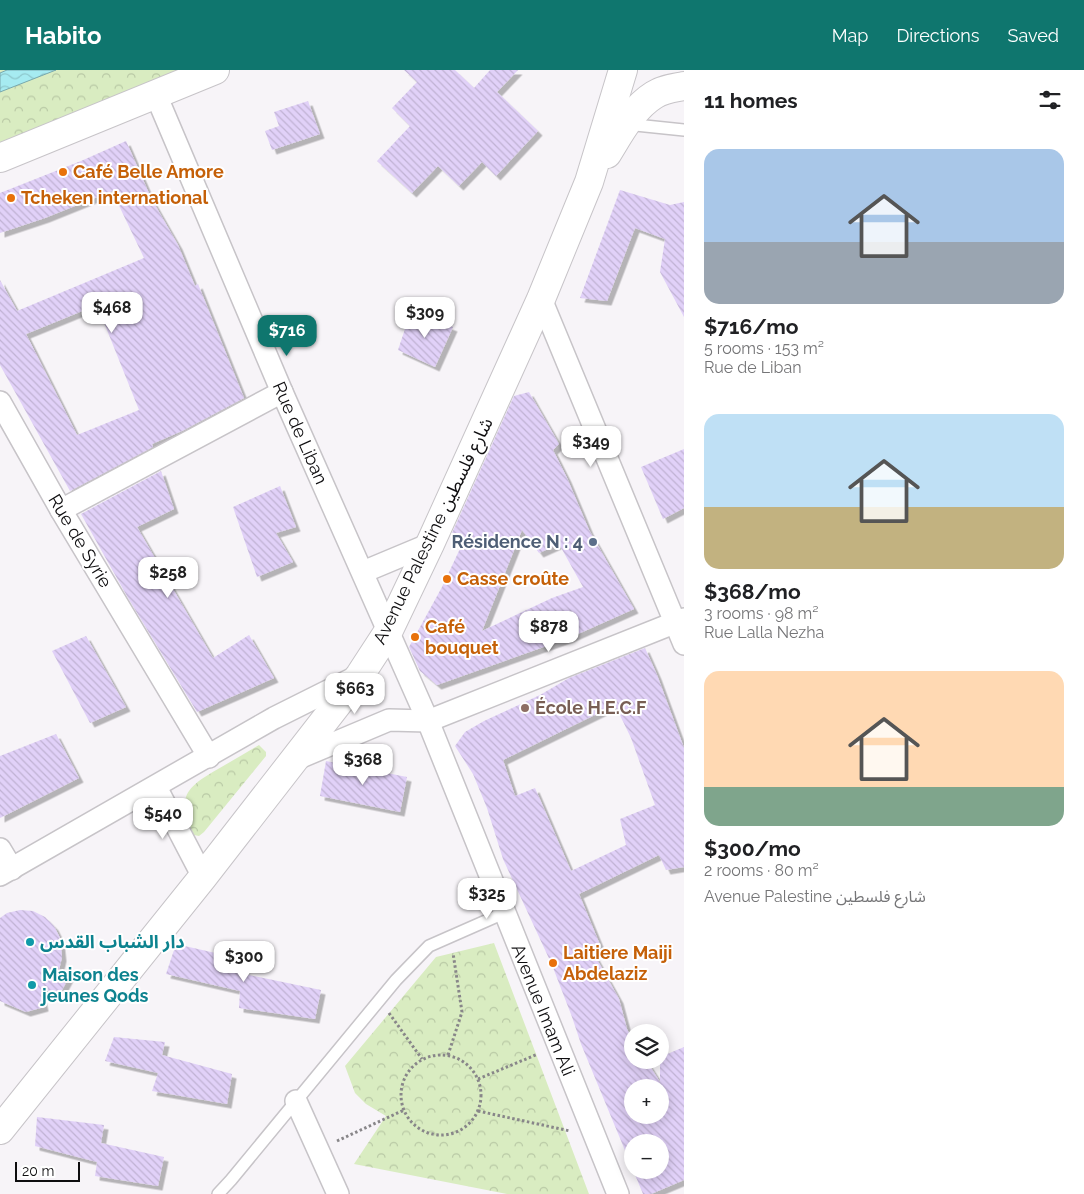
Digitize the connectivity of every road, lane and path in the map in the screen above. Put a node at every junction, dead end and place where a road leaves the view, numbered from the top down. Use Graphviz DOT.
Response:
graph roads {
  1 [pos="215,70"];
  2 [pos="623,70"];
  3 [pos="684,86"];
  4 [pos="156,95"];
  5 [pos="626,124"];
  6 [pos="684,130"];
  7 [pos="0,158"];
  8 [pos="589,182"];
  9 [pos="541,299"];
  10 [pos="282,392"];
  11 [pos="0,402"];
  12 [pos="61,510"];
  13 [pos="430,544"];
  14 [pos="363,572"];
  15 [pos="680,621"];
  16 [pos="388,632"];
  17 [pos="684,644"];
  18 [pos="360,675"];
  19 [pos="428,721"];
  20 [pos="209,757"];
  21 [pos="293,760"];
  22 [pos="156,786"];
  23 [pos="0,849"];
  24 [pos="6,872"];
  25 [pos="203,877"];
  26 [pos="504,914"];
  27 [pos="450,936"];
  28 [pos="379,1000"];
  29 [pos="558,1046"];
  30 [pos="448,1055"];
  31 [pos="422,1059"];
  32 [pos="478,1078"];
  33 [pos="296,1101"];
  34 [pos="404,1110"];
  35 [pos="478,1111"];
  36 [pos="0,1130"];
  37 [pos="594,1137"];
  38 [pos="318,1150"];
  39 [pos="218,1194"];
  40 [pos="338,1194"];
  41 [pos="618,1194"];
  1 -- 4 [label="street"];
  2 -- 8 [label="street, Avenue Palestine شارع فلسطين"];
  3 -- 5 [label="street, Avenue Palestine شارع فلسطين"];
  4 -- 7 [label="street"];
  4 -- 10 [label="street, Rue de Liban"];
  5 -- 6 [label="lane"];
  5 -- 8 [label="street, Avenue Palestine شارع فلسطين"];
  8 -- 9 [label="street, Avenue Palestine شارع فلسطين"];
  9 -- 13 [label="street, Avenue Palestine شارع فلسطين"];
  9 -- 15 [label="street"];
  10 -- 12 [label="street"];
  10 -- 14 [label="street, Rue de Liban"];
  11 -- 12 [label="street, Rue de Syrie"];
  12 -- 20 [label="street, Rue de Syrie"];
  13 -- 14 [label="street"];
  13 -- 16 [label="street, Avenue Palestine شارع فلسطين"];
  14 -- 16 [label="street, Rue de Liban"];
  15 -- 17 [label="street"];
  15 -- 19 [label="street"];
  16 -- 18 [label="street, Avenue Palestine شارع فلسطين"];
  16 -- 19 [label="street, Avenue Imam Ali"];
  18 -- 20 [label="street"];
  18 -- 21 [label="street, Avenue Palestine شارع فلسطين"];
  19 -- 21 [label="street"];
  19 -- 26 [label="street, Avenue Imam Ali"];
  20 -- 22 [label="street"];
  21 -- 25 [label="street, Avenue Palestine شارع فلسطين"];
  22 -- 24 [label="street"];
  22 -- 25 [label="street"];
  23 -- 24 [label="street"];
  25 -- 36 [label="street, Avenue Palestine شارع فلسطين"];
  26 -- 27 [label="lane"];
  26 -- 29 [label="street, Avenue Imam Ali"];
  27 -- 28 [label="lane"];
  27 -- 30 [label="path"];
  28 -- 31 [label="path"];
  28 -- 33 [label="lane"];
  29 -- 32 [label="path"];
  29 -- 37 [label="street, Avenue Imam Ali"];
  30 -- 31 [label="path"];
  30 -- 32 [label="path"];
  31 -- 34 [label="path"];
  32 -- 35 [label="path"];
  33 -- 38 [label="street"];
  33 -- 39 [label="lane"];
  34 -- 35 [label="path"];
  34 -- 38 [label="path"];
  35 -- 37 [label="path"];
  37 -- 41 [label="street, Avenue Imam Ali"];
  38 -- 40 [label="street"];
}
